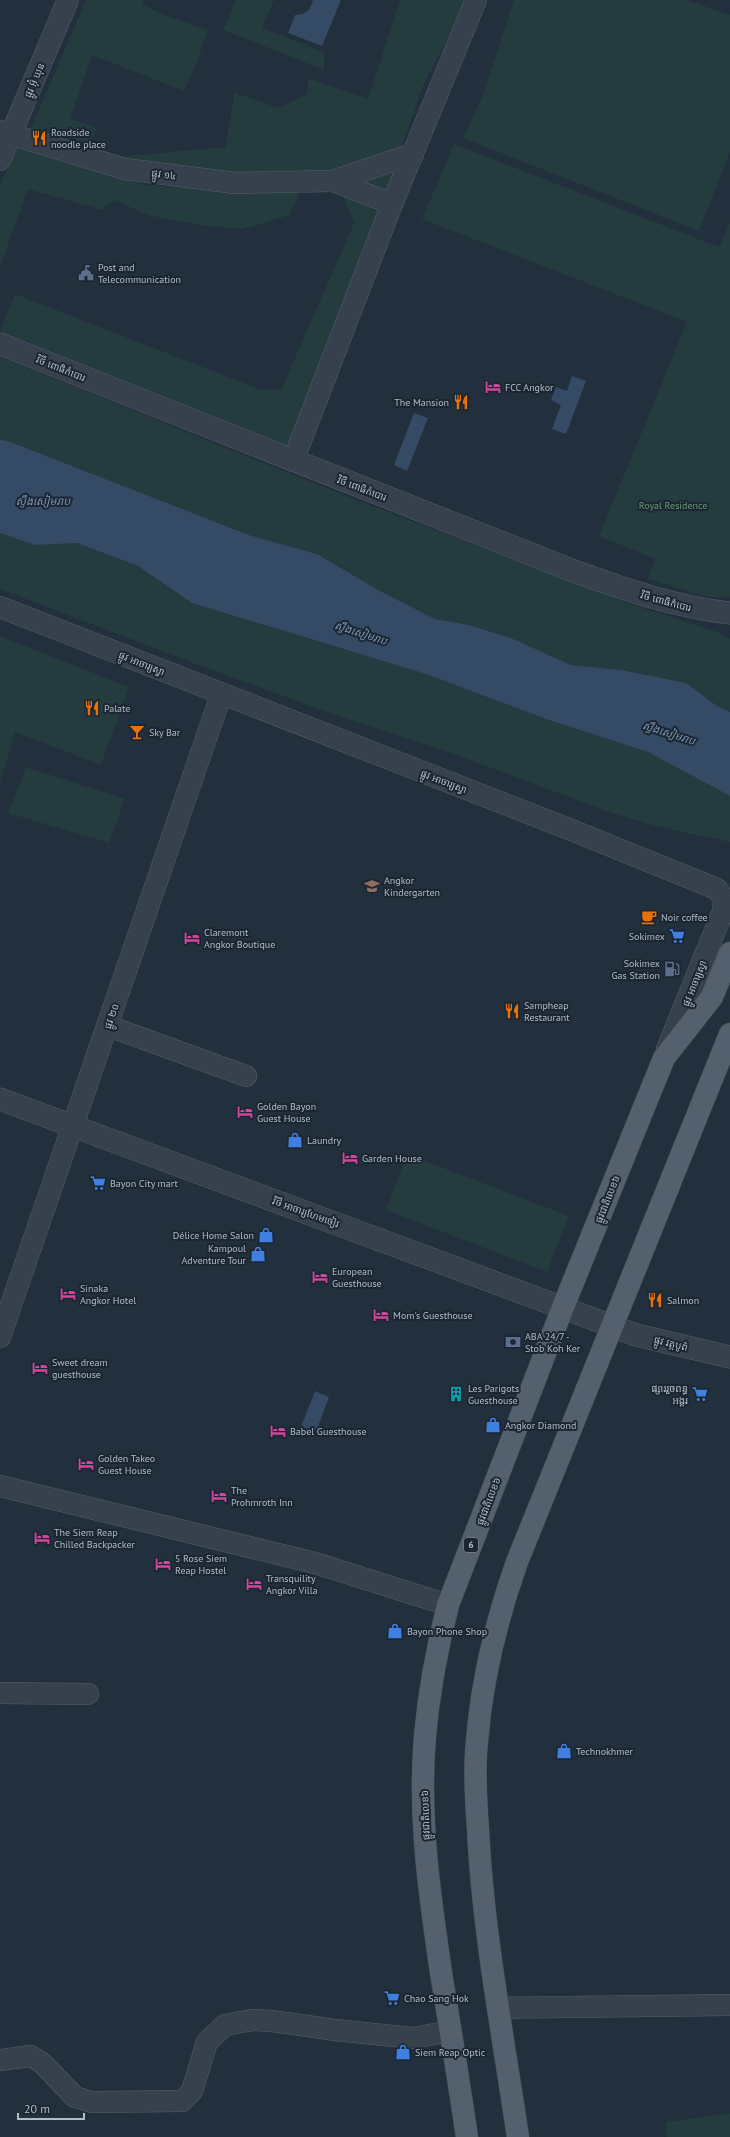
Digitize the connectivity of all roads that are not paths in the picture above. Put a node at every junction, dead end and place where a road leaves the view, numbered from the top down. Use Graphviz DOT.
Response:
graph roads {
  1 [pos="68,0"];
  2 [pos="476,0"];
  3 [pos="5,133"];
  4 [pos="413,154"];
  5 [pos="0,160"];
  6 [pos="333,181"];
  7 [pos="392,204"];
  8 [pos="0,344"];
  9 [pos="293,461"];
  10 [pos="0,607"];
  11 [pos="730,613"];
  12 [pos="221,695"];
  13 [pos="730,953"];
  14 [pos="108,1026"];
  15 [pos="730,1034"];
  16 [pos="664,1058"];
  17 [pos="246,1076"];
  18 [pos="0,1099"];
  19 [pos="73,1126"];
  20 [pos="563,1307"];
  21 [pos="612,1326"];
  22 [pos="0,1337"];
  23 [pos="730,1358"];
  24 [pos="0,1486"];
  25 [pos="448,1605"];
  26 [pos="0,1693"];
  27 [pos="88,1694"];
  28 [pos="730,2005"];
  29 [pos="498,2008"];
  30 [pos="451,2031"];
  31 [pos="0,2060"];
  32 [pos="467,2137"];
  33 [pos="518,2137"];
  1 -- 3 [label="street, ផ្លូវ អ៊ុំ ឃុន"];
  2 -- 4 [label="street"];
  3 -- 5 [label="street, ផ្លូវ អ៊ុំ ឃុន"];
  3 -- 6 [label="street, ផ្លូវ ១៤"];
  4 -- 6 [label="street, ផ្លូវ ១៤"];
  4 -- 7 [label="street"];
  6 -- 7 [label="street, ផ្លូវ ១៤"];
  7 -- 9 [label="street"];
  8 -- 9 [label="street, វិថី ពោធិកំបោរ"];
  9 -- 11 [label="street, វិថី ពោធិកំបោរ"];
  10 -- 12 [label="street, ផ្លូវ អាចារ្យស្វា"];
  12 -- 14 [label="street, ផ្លូវ ២០"];
  12 -- 16 [label="street, ផ្លូវ អាចារ្យស្វា"];
  13 -- 16 [label="main road, ផ្លូវជាតិលេខ៦ / 6"];
  14 -- 17 [label="street"];
  14 -- 19 [label="street, ផ្លូវ ២០"];
  15 -- 21 [label="main road"];
  16 -- 20 [label="main road, ផ្លូវជាតិលេខ៦ / 6"];
  18 -- 19 [label="street, វិថី អាចារ្យហែមចៀវ"];
  19 -- 20 [label="street, វិថី អាចារ្យហែមចៀវ"];
  19 -- 22 [label="street, ផ្លូវ ២០"];
  20 -- 21 [label="street, វិថី អាចារ្យហែមចៀវ"];
  20 -- 25 [label="main road, ផ្លូវជាតិលេខ៦ / 6"];
  21 -- 23 [label="street, ផ្លូវ វត្តបូព៌"];
  21 -- 29 [label="main road"];
  24 -- 25 [label="street"];
  25 -- 30 [label="main road, ផ្លូវជាតិលេខ៦ / 6"];
  26 -- 27 [label="street"];
  28 -- 29 [label="street"];
  29 -- 33 [label="main road"];
  30 -- 31 [label="street"];
  30 -- 32 [label="main road, ផ្លូវជាតិលេខ៦ / 6"];
}
